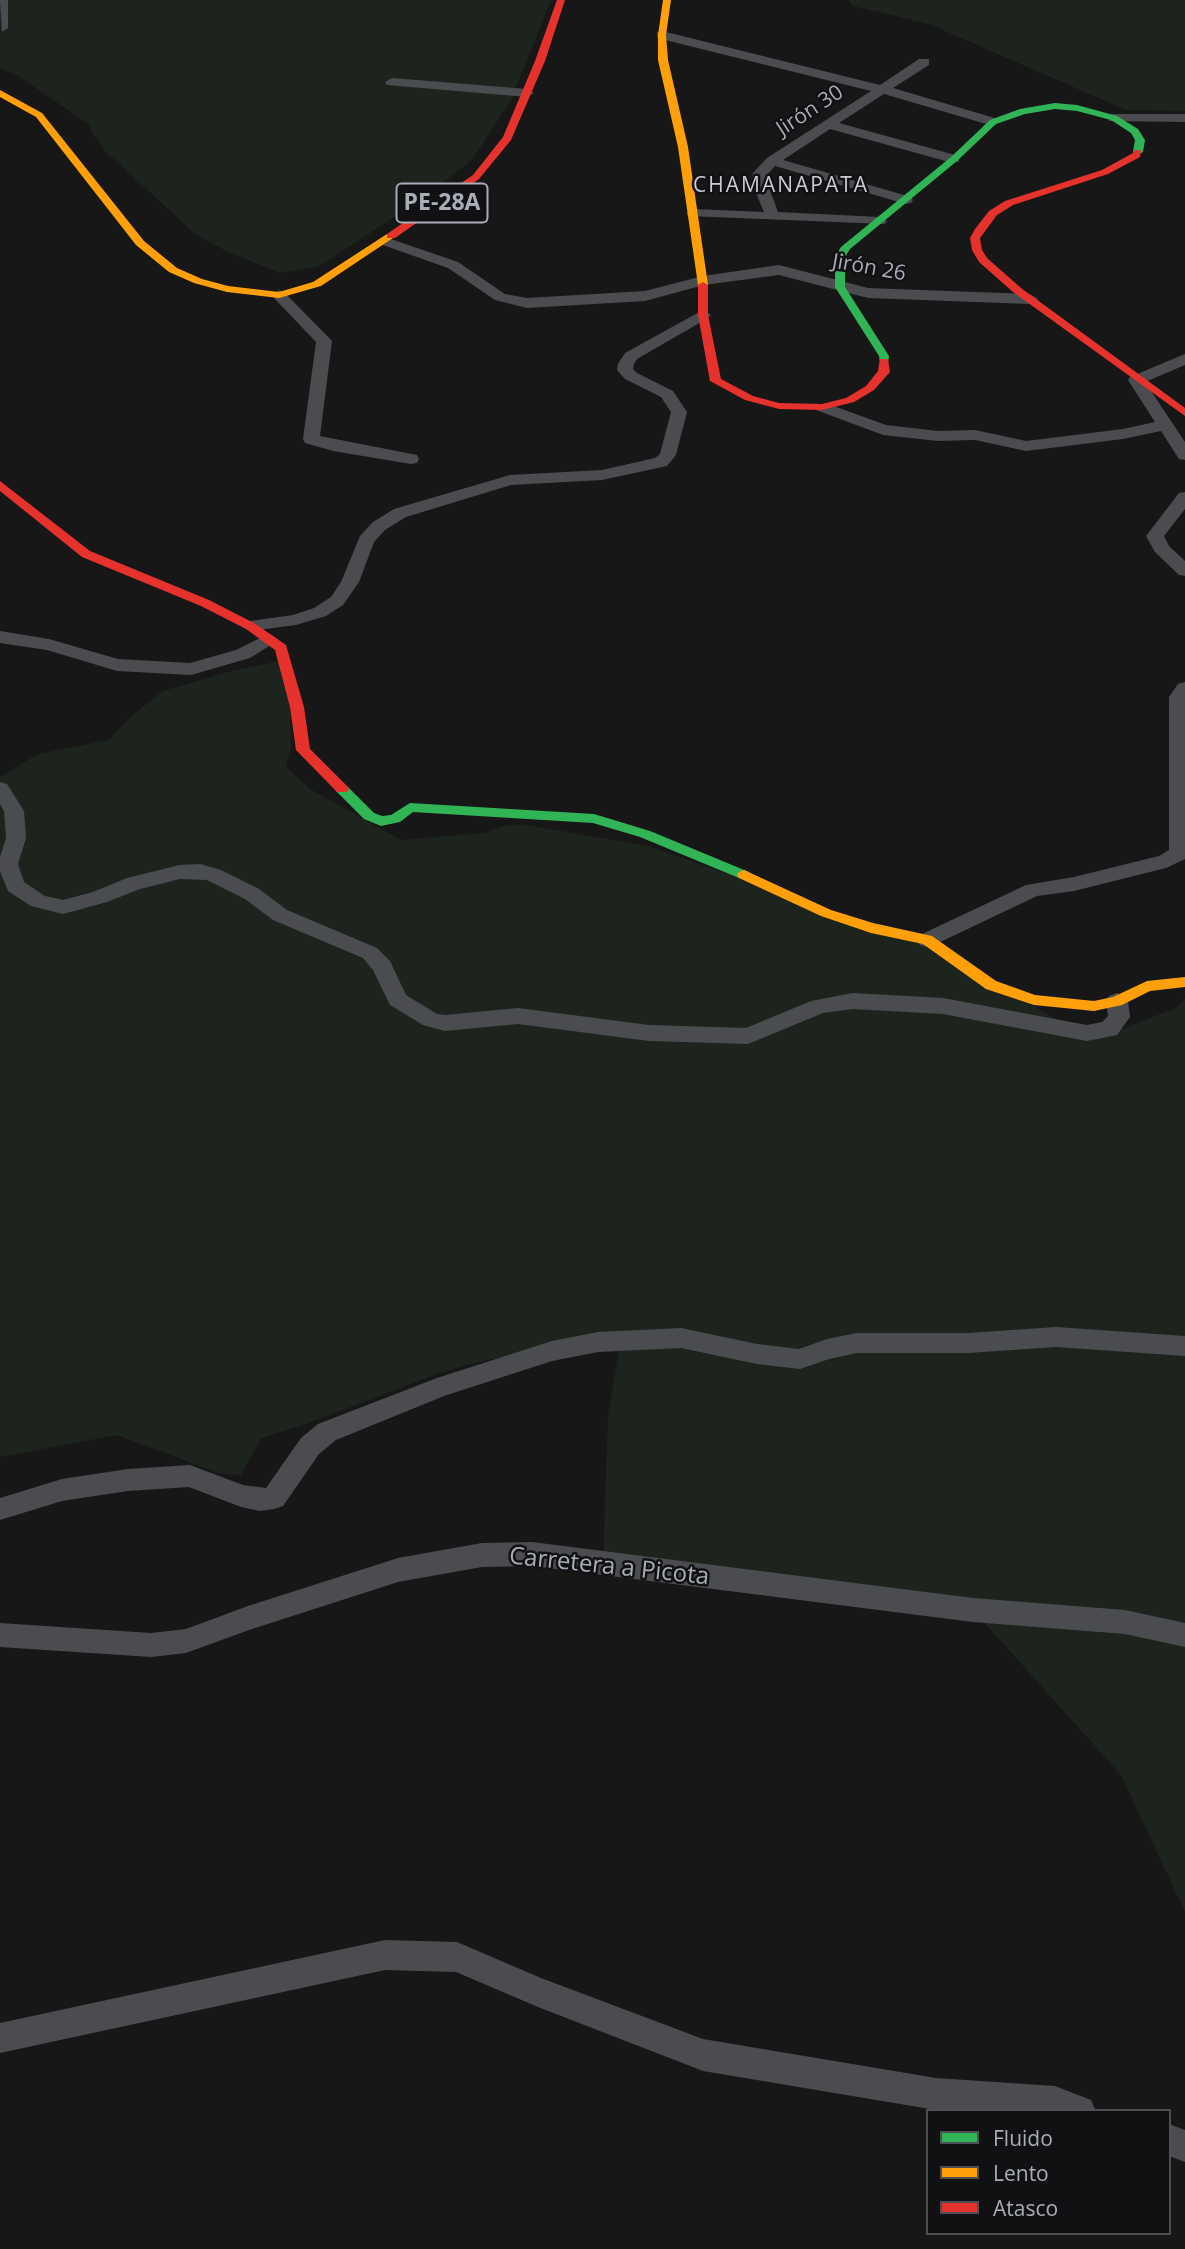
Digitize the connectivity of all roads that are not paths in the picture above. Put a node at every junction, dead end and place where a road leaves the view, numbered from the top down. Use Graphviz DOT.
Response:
graph roads {
  1 [pos="2,0"];
  2 [pos="561,0"];
  3 [pos="667,0"];
  4 [pos="2,28"];
  5 [pos="662,35"];
  6 [pos="925,62"];
  7 [pos="391,82"];
  8 [pos="881,89"];
  9 [pos="0,93"];
  10 [pos="527,93"];
  11 [pos="1114,118"];
  12 [pos="1185,118"];
  13 [pos="993,122"];
  14 [pos="826,124"];
  15 [pos="954,159"];
  16 [pos="772,161"];
  17 [pos="906,200"];
  18 [pos="692,212"];
  19 [pos="773,217"];
  20 [pos="880,221"];
  21 [pos="385,241"];
  22 [pos="703,281"];
  23 [pos="840,287"];
  24 [pos="279,295"];
  25 [pos="1030,299"];
  26 [pos="703,315"];
  27 [pos="1185,359"];
  28 [pos="1136,380"];
  29 [pos="822,407"];
  30 [pos="1185,414"];
  31 [pos="1164,425"];
  32 [pos="1185,455"];
  33 [pos="411,458"];
  34 [pos="0,485"];
  35 [pos="1185,497"];
  36 [pos="1185,571"];
  37 [pos="250,626"];
  38 [pos="0,637"];
  39 [pos="270,639"];
  40 [pos="1185,688"];
  41 [pos="0,788"];
  42 [pos="927,940"];
  43 [pos="1185,982"];
  44 [pos="1116,1001"];
  45 [pos="1185,1346"];
  46 [pos="0,1509"];
  47 [pos="0,1635"];
  48 [pos="1185,1635"];
  49 [pos="0,2038"];
  50 [pos="1074,2109"];
  1 -- 4 [label="street"];
  2 -- 10 [label="main road, PE-28A"];
  3 -- 5 [label="main road"];
  5 -- 8 [label="street"];
  5 -- 18 [label="main road"];
  6 -- 8 [label="street, Jirón 30"];
  7 -- 10 [label="street"];
  8 -- 13 [label="street"];
  8 -- 14 [label="street, Jirón 30"];
  9 -- 24 [label="main road, PE-28A"];
  10 -- 21 [label="main road, PE-28A"];
  11 -- 12 [label="street"];
  11 -- 13 [label="main road"];
  11 -- 25 [label="main road"];
  13 -- 15 [label="main road"];
  14 -- 15 [label="street"];
  14 -- 16 [label="street, Jirón 30"];
  15 -- 17 [label="main road"];
  16 -- 17 [label="street"];
  16 -- 19 [label="street, Jirón 30"];
  17 -- 20 [label="main road"];
  18 -- 19 [label="street"];
  18 -- 22 [label="main road"];
  19 -- 20 [label="street"];
  20 -- 23 [label="main road"];
  21 -- 22 [label="street, Jirón 26"];
  21 -- 24 [label="main road, PE-28A"];
  22 -- 23 [label="street, Jirón 26"];
  22 -- 26 [label="main road"];
  23 -- 25 [label="street, Jirón 26"];
  23 -- 29 [label="main road"];
  24 -- 33 [label="street"];
  25 -- 28 [label="main road"];
  26 -- 29 [label="main road"];
  26 -- 37 [label="street"];
  27 -- 28 [label="street"];
  28 -- 30 [label="main road"];
  28 -- 31 [label="street"];
  29 -- 31 [label="street"];
  31 -- 32 [label="street"];
  34 -- 37 [label="main road"];
  35 -- 36 [label="street"];
  37 -- 39 [label="main road"];
  38 -- 39 [label="street"];
  39 -- 42 [label="main road"];
  40 -- 42 [label="street"];
  41 -- 44 [label="street"];
  42 -- 44 [label="main road"];
  43 -- 44 [label="main road"];
  45 -- 46 [label="street"];
  47 -- 48 [label="street, Carretera a Picota"];
  49 -- 50 [label="street"];
}
